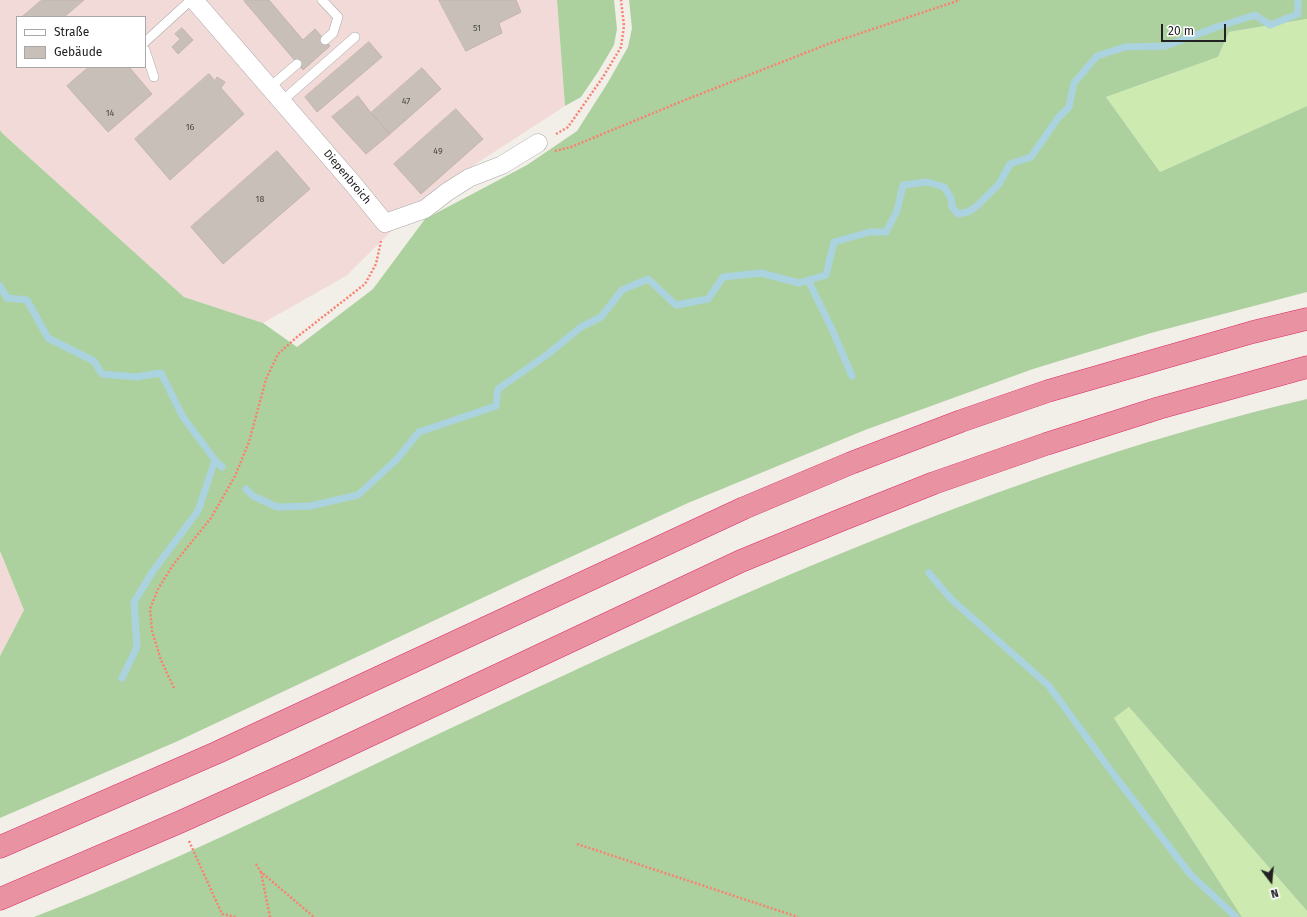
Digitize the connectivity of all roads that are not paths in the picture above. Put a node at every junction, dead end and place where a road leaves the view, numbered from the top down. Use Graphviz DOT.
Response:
graph roads {
  1 [pos="193,0"];
  2 [pos="322,0"];
  3 [pos="355,37"];
  4 [pos="324,40"];
  5 [pos="146,41"];
  6 [pos="146,53"];
  7 [pos="297,64"];
  8 [pos="154,76"];
  9 [pos="270,87"];
  10 [pos="282,101"];
  11 [pos="538,143"];
  12 [pos="1307,319"];
  13 [pos="1307,368"];
  14 [pos="0,847"];
  15 [pos="0,899"];
  1 -- 5 [label="lane"];
  1 -- 9 [label="street, Diepenbroich"];
  2 -- 4 [label="lane"];
  3 -- 10 [label="lane"];
  6 -- 8 [label="lane"];
  7 -- 9 [label="lane"];
  9 -- 10 [label="street, Diepenbroich"];
  10 -- 11 [label="street, Diepenbroich"];
  12 -- 14 [label="highway"];
  13 -- 15 [label="highway"];
}
